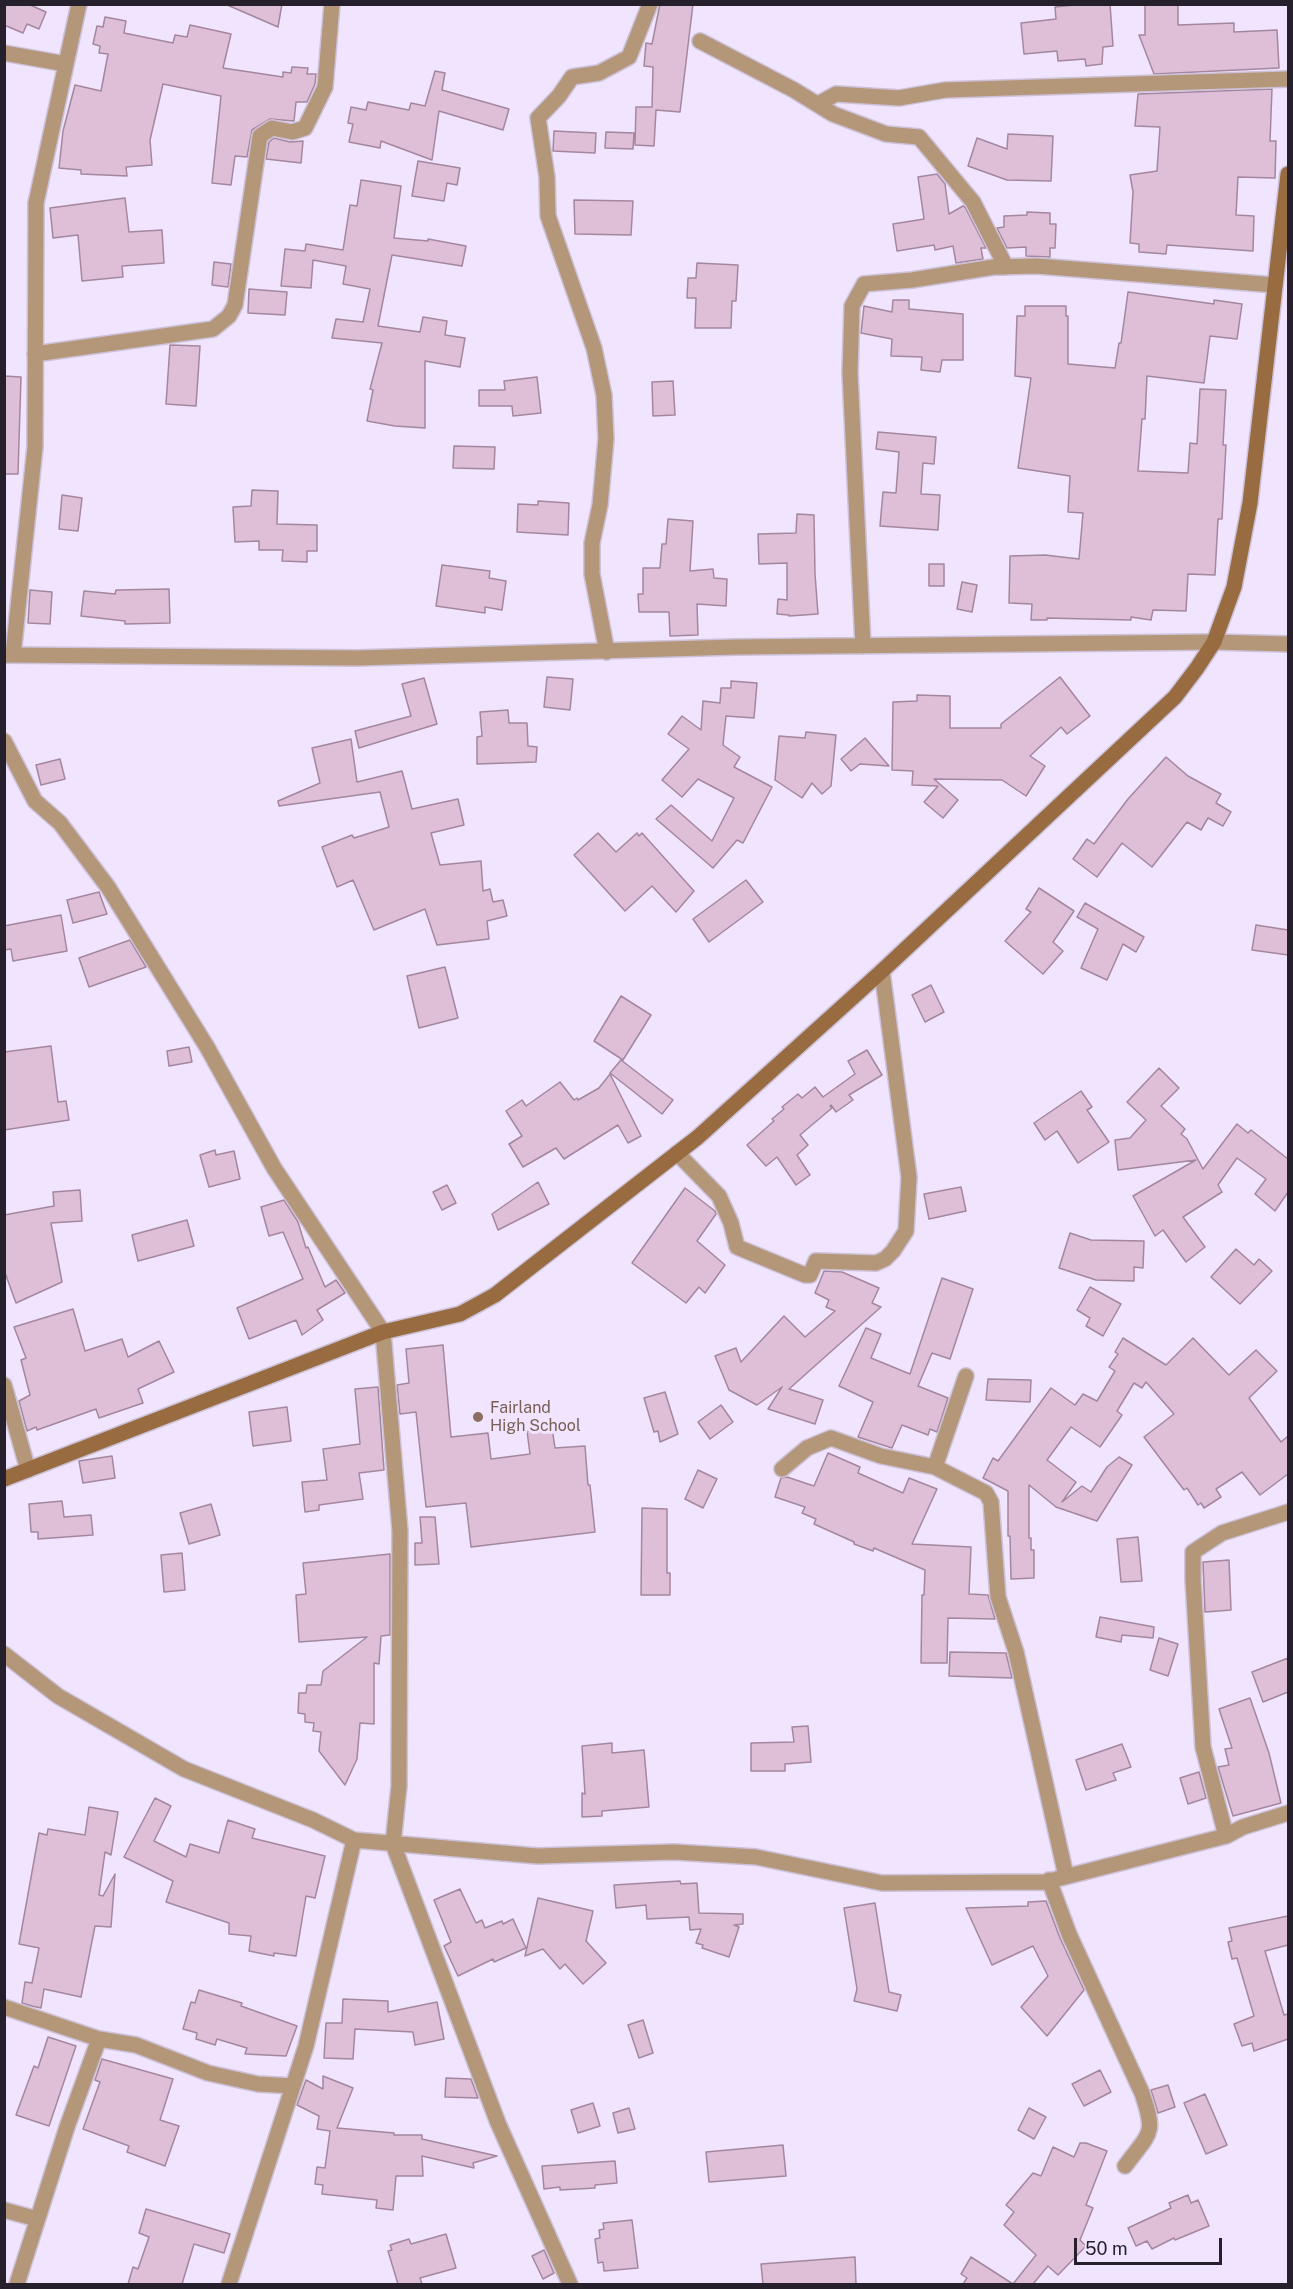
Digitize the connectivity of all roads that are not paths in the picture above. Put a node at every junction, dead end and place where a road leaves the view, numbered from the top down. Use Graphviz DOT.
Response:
graph roads {
  1 [pos="79,4"];
  2 [pos="332,4"];
  3 [pos="650,4"];
  4 [pos="700,41"];
  5 [pos="4,53"];
  6 [pos="66,64"];
  7 [pos="1288,79"];
  8 [pos="818,104"];
  9 [pos="1288,174"];
  10 [pos="1006,267"];
  11 [pos="1275,285"];
  12 [pos="35,354"];
  13 [pos="1214,642"];
  14 [pos="1288,644"];
  15 [pos="863,646"];
  16 [pos="607,652"];
  17 [pos="9,655"];
  18 [pos="4,741"];
  19 [pos="882,971"];
  20 [pos="677,1153"];
  21 [pos="383,1332"];
  22 [pos="966,1376"];
  23 [pos="4,1385"];
  24 [pos="935,1467"];
  25 [pos="782,1469"];
  26 [pos="28,1470"];
  27 [pos="4,1479"];
  28 [pos="1288,1512"];
  29 [pos="4,1654"];
  30 [pos="1288,1813"];
  31 [pos="1226,1836"];
  32 [pos="354,1840"];
  33 [pos="393,1844"];
  34 [pos="1066,1876"];
  35 [pos="1049,1880"];
  36 [pos="4,2007"];
  37 [pos="99,2039"];
  38 [pos="293,2086"];
  39 [pos="1125,2166"];
  40 [pos="4,2210"];
  41 [pos="37,2219"];
  42 [pos="17,2284"];
  43 [pos="229,2284"];
  44 [pos="570,2284"];
  1 -- 6 [label="street"];
  2 -- 12 [label="street"];
  3 -- 16 [label="street"];
  4 -- 8 [label="street"];
  5 -- 6 [label="street"];
  6 -- 12 [label="street"];
  7 -- 8 [label="street"];
  8 -- 10 [label="street"];
  9 -- 11 [label="street"];
  10 -- 11 [label="street"];
  10 -- 15 [label="street"];
  11 -- 13 [label="street"];
  12 -- 17 [label="street"];
  13 -- 14 [label="street"];
  13 -- 15 [label="street"];
  13 -- 19 [label="street"];
  15 -- 16 [label="street"];
  16 -- 17 [label="street"];
  18 -- 21 [label="street"];
  19 -- 20 [label="street"];
  19 -- 20 [label="street"];
  20 -- 21 [label="street"];
  21 -- 26 [label="street"];
  21 -- 33 [label="street"];
  22 -- 24 [label="street"];
  23 -- 26 [label="street"];
  24 -- 25 [label="street"];
  24 -- 34 [label="street"];
  26 -- 27 [label="street"];
  28 -- 31 [label="street"];
  29 -- 32 [label="street"];
  30 -- 31 [label="street"];
  31 -- 34 [label="street"];
  32 -- 33 [label="street"];
  32 -- 38 [label="street"];
  33 -- 35 [label="street"];
  33 -- 44 [label="street"];
  34 -- 35 [label="street"];
  35 -- 39 [label="street"];
  36 -- 37 [label="street"];
  37 -- 38 [label="street"];
  37 -- 41 [label="street"];
  38 -- 43 [label="street"];
  40 -- 41 [label="street"];
  41 -- 42 [label="street"];
}
